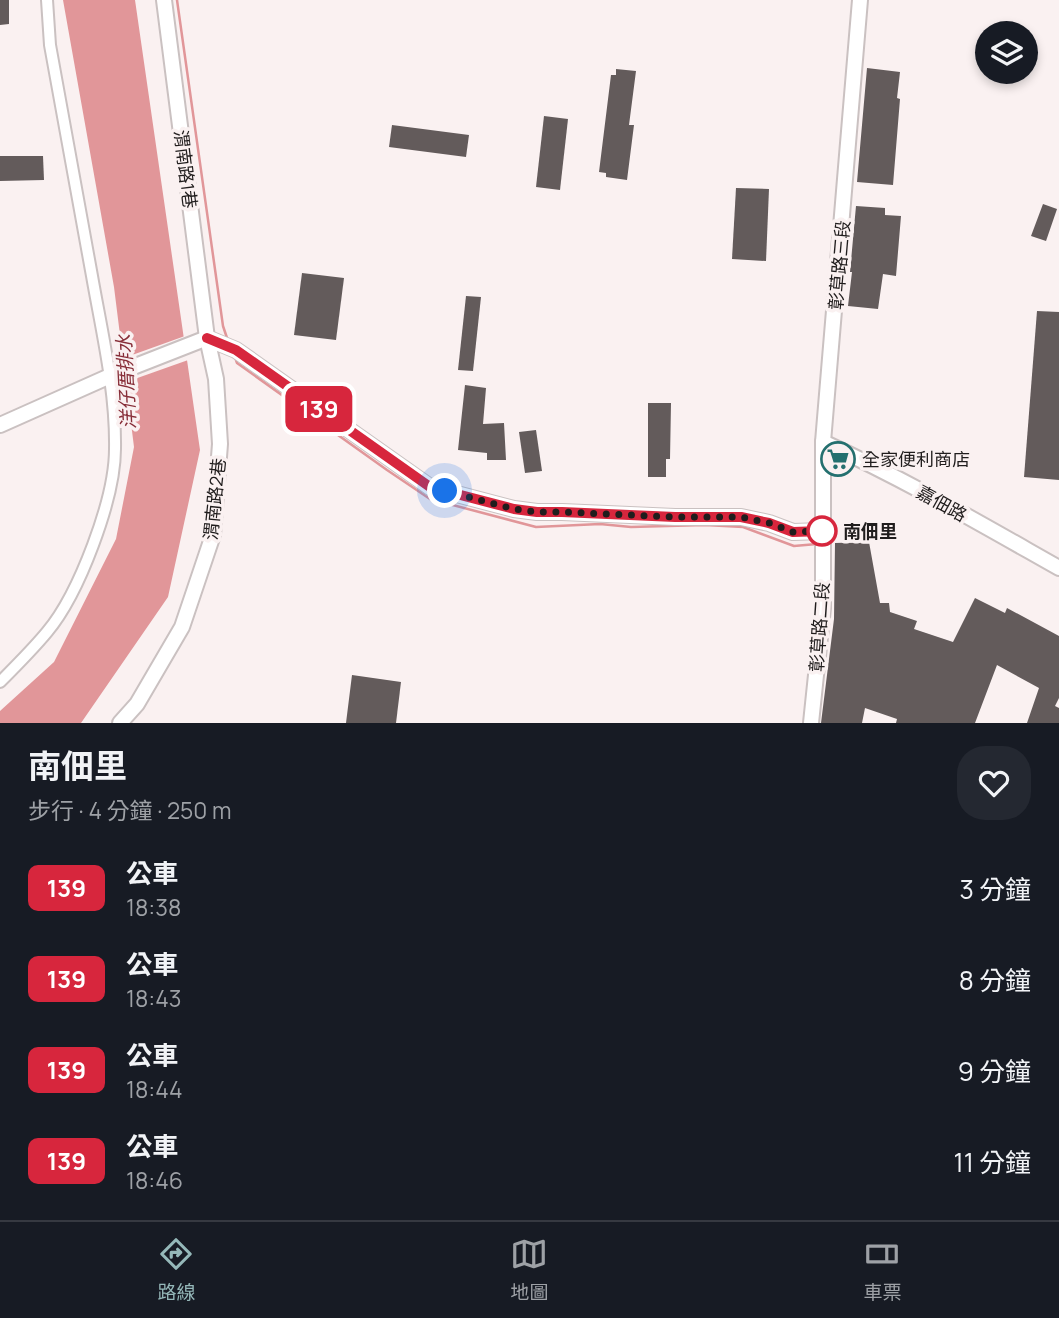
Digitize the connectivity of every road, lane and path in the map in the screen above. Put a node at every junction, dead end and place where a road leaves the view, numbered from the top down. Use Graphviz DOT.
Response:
graph roads {
  1 [pos="47,0"];
  2 [pos="164,0"];
  3 [pos="860,0"];
  4 [pos="207,338"];
  5 [pos="110,376"];
  6 [pos="0,425"];
  7 [pos="823,442"];
  8 [pos="822,531"];
  9 [pos="1059,568"];
  10 [pos="0,682"];
  11 [pos="120,723"];
  12 [pos="811,723"];
  1 -- 5 [label="street"];
  2 -- 4 [label="street, 渭南路1巷"];
  3 -- 7 [label="street, 彰草路三段"];
  4 -- 5 [label="street"];
  4 -- 8 [label="street"];
  4 -- 11 [label="street, 渭南路2巷"];
  5 -- 6 [label="street"];
  5 -- 10 [label="street"];
  7 -- 8 [label="street, 彰草路三段"];
  7 -- 9 [label="street, 嘉佃路"];
  8 -- 12 [label="street, 彰草路二段"];
}
